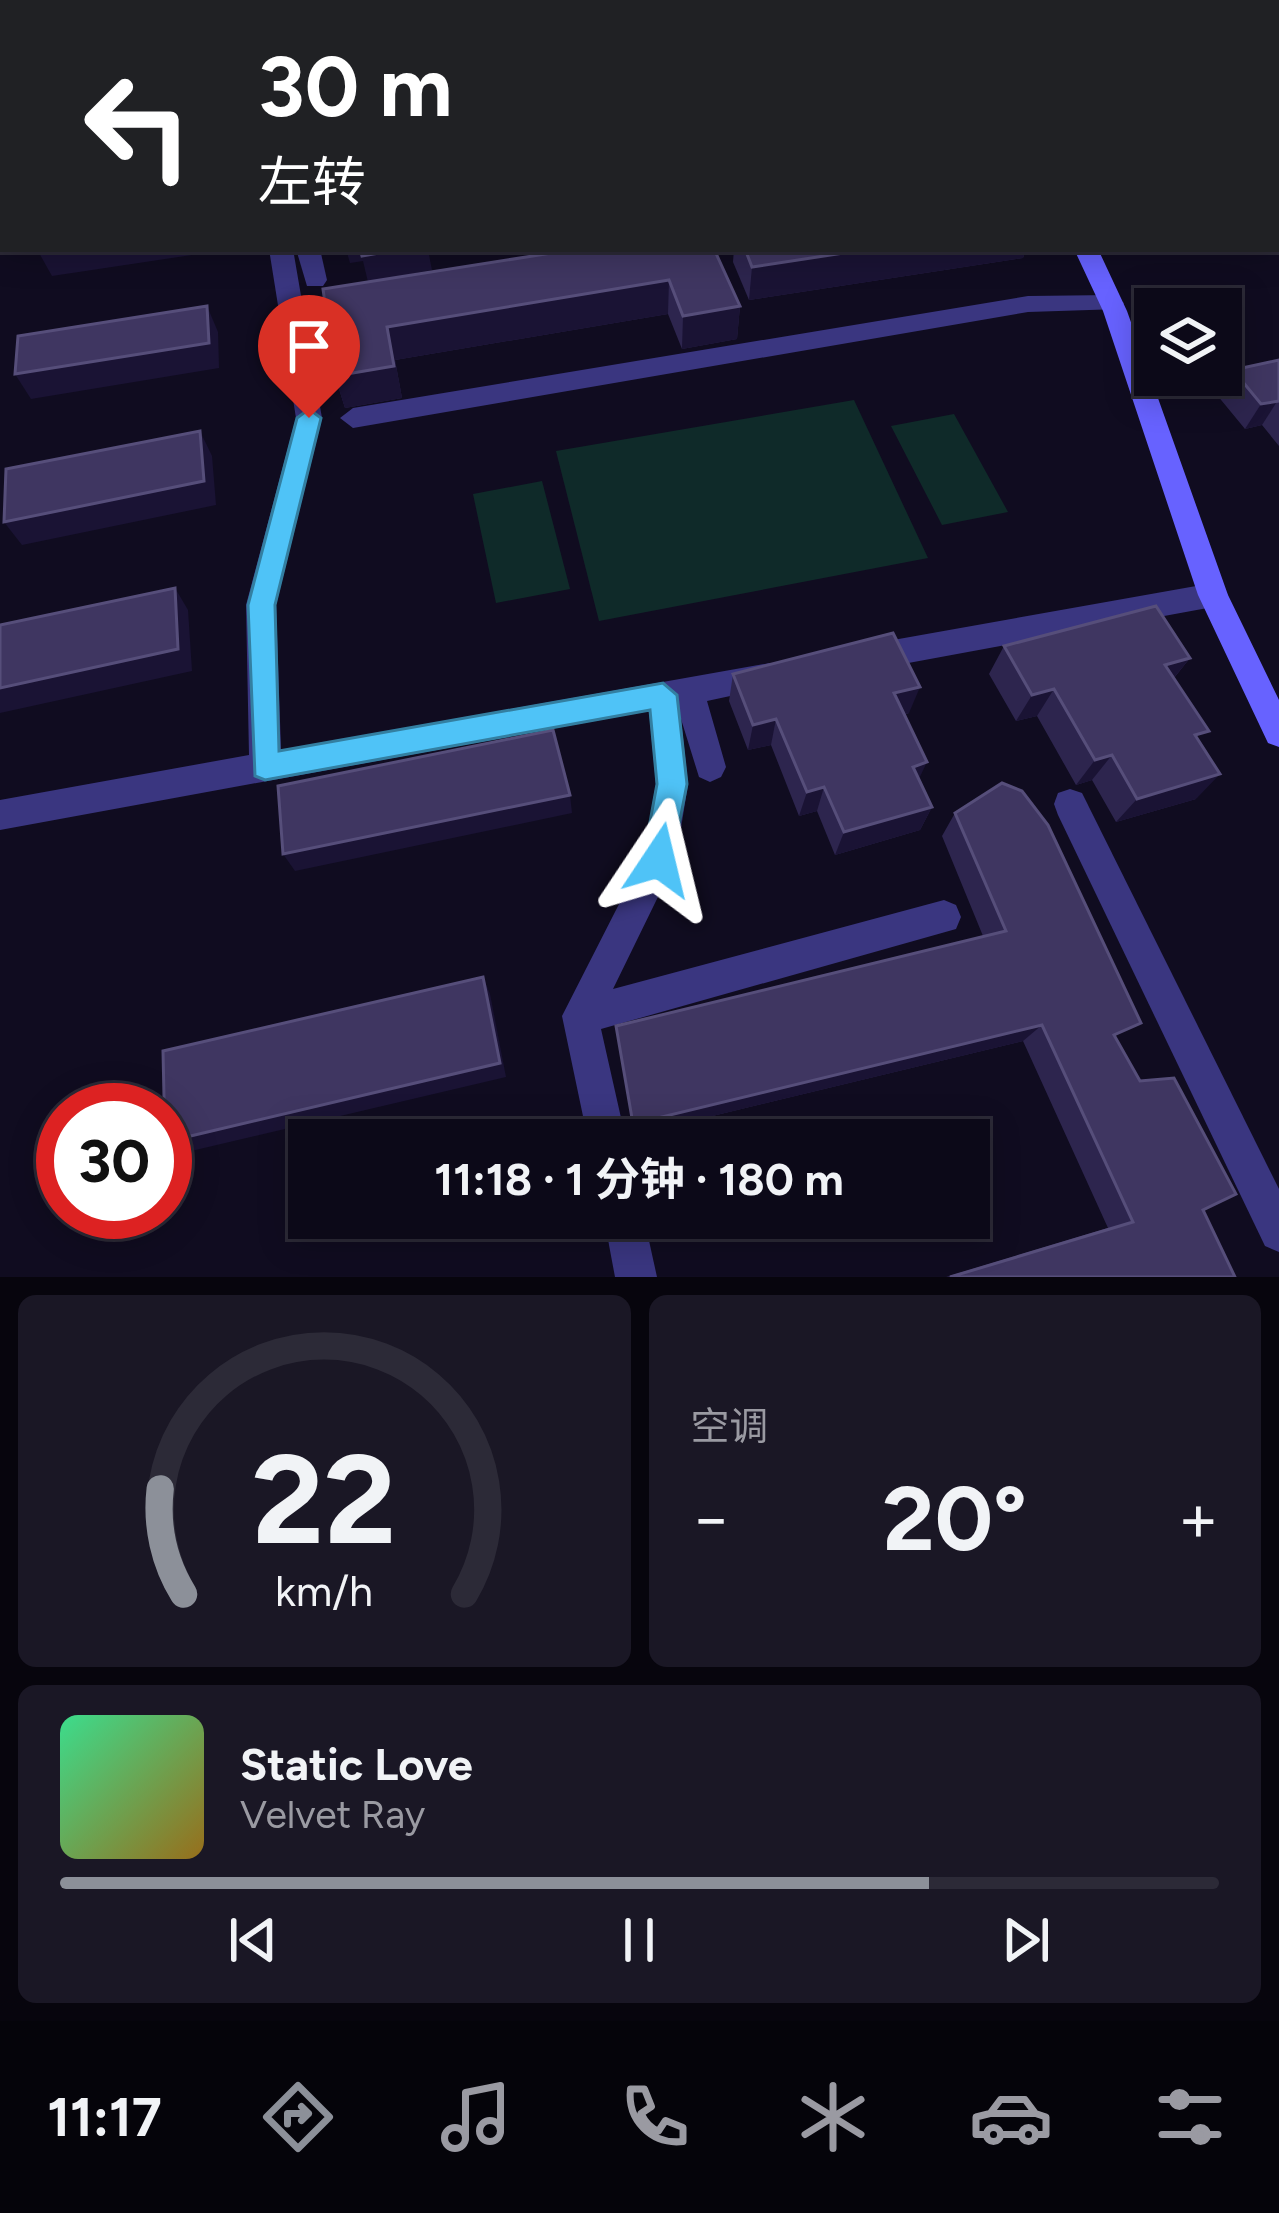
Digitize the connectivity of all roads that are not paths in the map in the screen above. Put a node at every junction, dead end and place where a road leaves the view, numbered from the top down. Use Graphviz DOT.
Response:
graph roads {
  1 [pos="281,252"];
  2 [pos="309,252"];
  3 [pos="1088,252"];
  4 [pos="316,280"];
  5 [pos="1112,303"];
  6 [pos="353,418"];
  7 [pos="1213,595"];
  8 [pos="676,693"];
  9 [pos="1279,733"];
  10 [pos="710,766"];
  11 [pos="265,767"];
  12 [pos="1070,804"];
  13 [pos="0,815"];
  14 [pos="944,917"];
  15 [pos="580,1016"];
  16 [pos="602,1119"];
  17 [pos="1279,1232"];
  18 [pos="629,1239"];
  19 [pos="637,1277"];
  1 -- 11 [label="street"];
  2 -- 4 [label="street"];
  3 -- 5 [label="street"];
  5 -- 6 [label="street"];
  5 -- 7 [label="street"];
  7 -- 8 [label="street"];
  7 -- 9 [label="street"];
  8 -- 10 [label="street"];
  8 -- 11 [label="street"];
  8 -- 15 [label="street"];
  11 -- 13 [label="street"];
  12 -- 17 [label="street"];
  14 -- 15 [label="street"];
  15 -- 16 [label="street"];
  18 -- 19 [label="street"];
}
